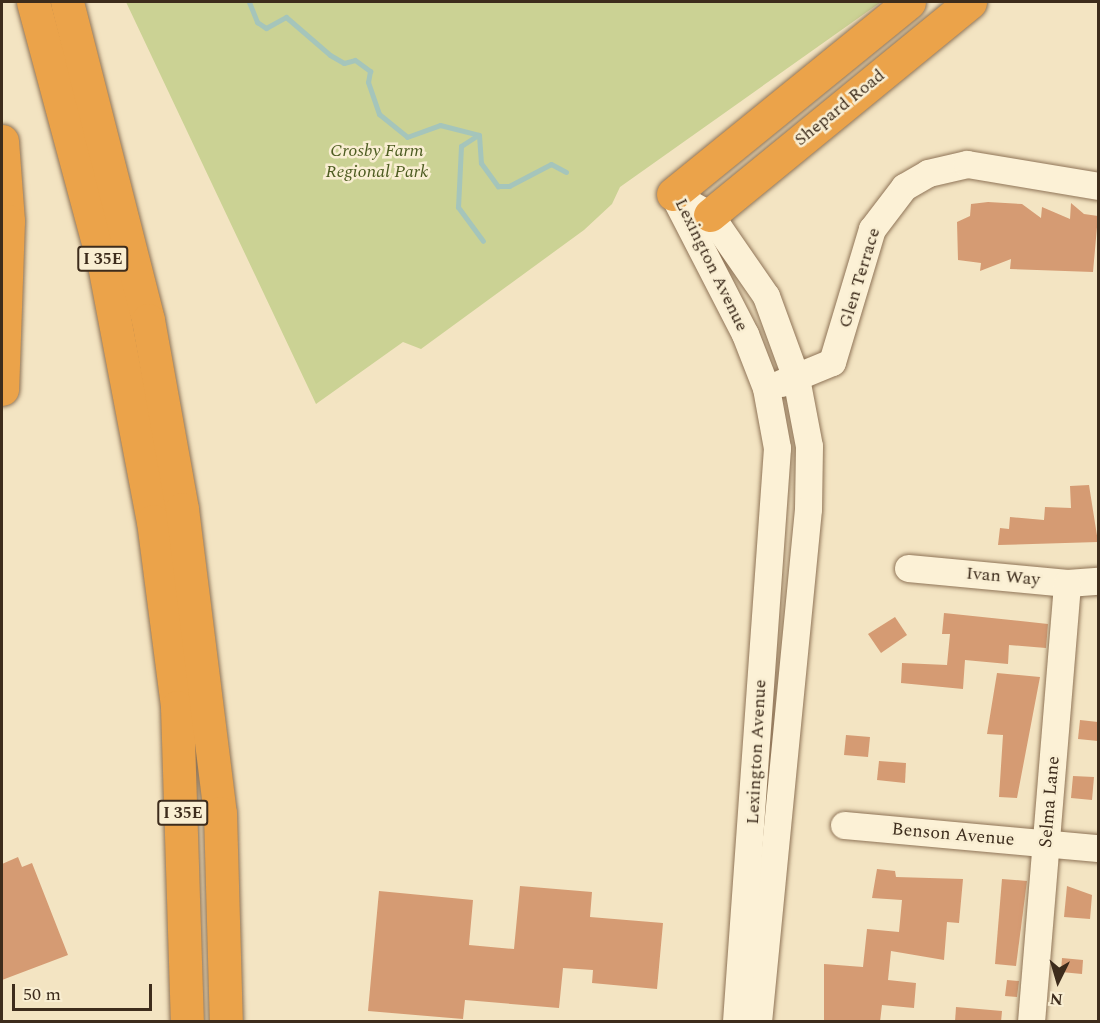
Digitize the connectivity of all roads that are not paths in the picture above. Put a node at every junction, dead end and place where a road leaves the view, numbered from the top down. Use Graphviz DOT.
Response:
graph roads {
  1 [pos="33,2"];
  2 [pos="67,2"];
  3 [pos="909,2"];
  4 [pos="970,2"];
  5 [pos="2,141"];
  6 [pos="1098,186"];
  7 [pos="673,194"];
  8 [pos="710,215"];
  9 [pos="796,378"];
  10 [pos="766,388"];
  11 [pos="2,389"];
  12 [pos="167,515"];
  13 [pos="908,568"];
  14 [pos="1098,580"];
  15 [pos="1067,583"];
  16 [pos="179,599"];
  17 [pos="843,825"];
  18 [pos="1046,843"];
  19 [pos="1098,848"];
  20 [pos="225,932"];
  21 [pos="187,1022"];
  22 [pos="226,1022"];
  23 [pos="234,1022"];
  24 [pos="736,1022"];
  25 [pos="758,1022"];
  26 [pos="1031,1022"];
  1 -- 12 [label="highway, I 35E"];
  2 -- 12 [label="highway, I 35E"];
  3 -- 7 [label="highway"];
  4 -- 8 [label="highway, Shepard Road"];
  5 -- 11 [label="highway"];
  6 -- 9 [label="street, Glen Terrace"];
  7 -- 8 [label="street, Lexington Avenue"];
  7 -- 10 [label="street, Lexington Avenue"];
  8 -- 9 [label="street, Lexington Avenue"];
  9 -- 10 [label="street, Glen Terrace"];
  9 -- 25 [label="street, Lexington Avenue"];
  10 -- 24 [label="street, Lexington Avenue"];
  12 -- 16 [label="highway, I 35E"];
  13 -- 15 [label="street, Ivan Way"];
  14 -- 15 [label="street, Ivan Way"];
  15 -- 18 [label="street, Selma Lane"];
  16 -- 20 [label="highway, I 35E"];
  16 -- 21 [label="highway, I 35E"];
  17 -- 18 [label="street, Benson Avenue"];
  18 -- 19 [label="street, Benson Avenue"];
  18 -- 26 [label="street, Selma Lane"];
  20 -- 22 [label="highway, I 35E"];
  20 -- 23 [label="highway"];
}
